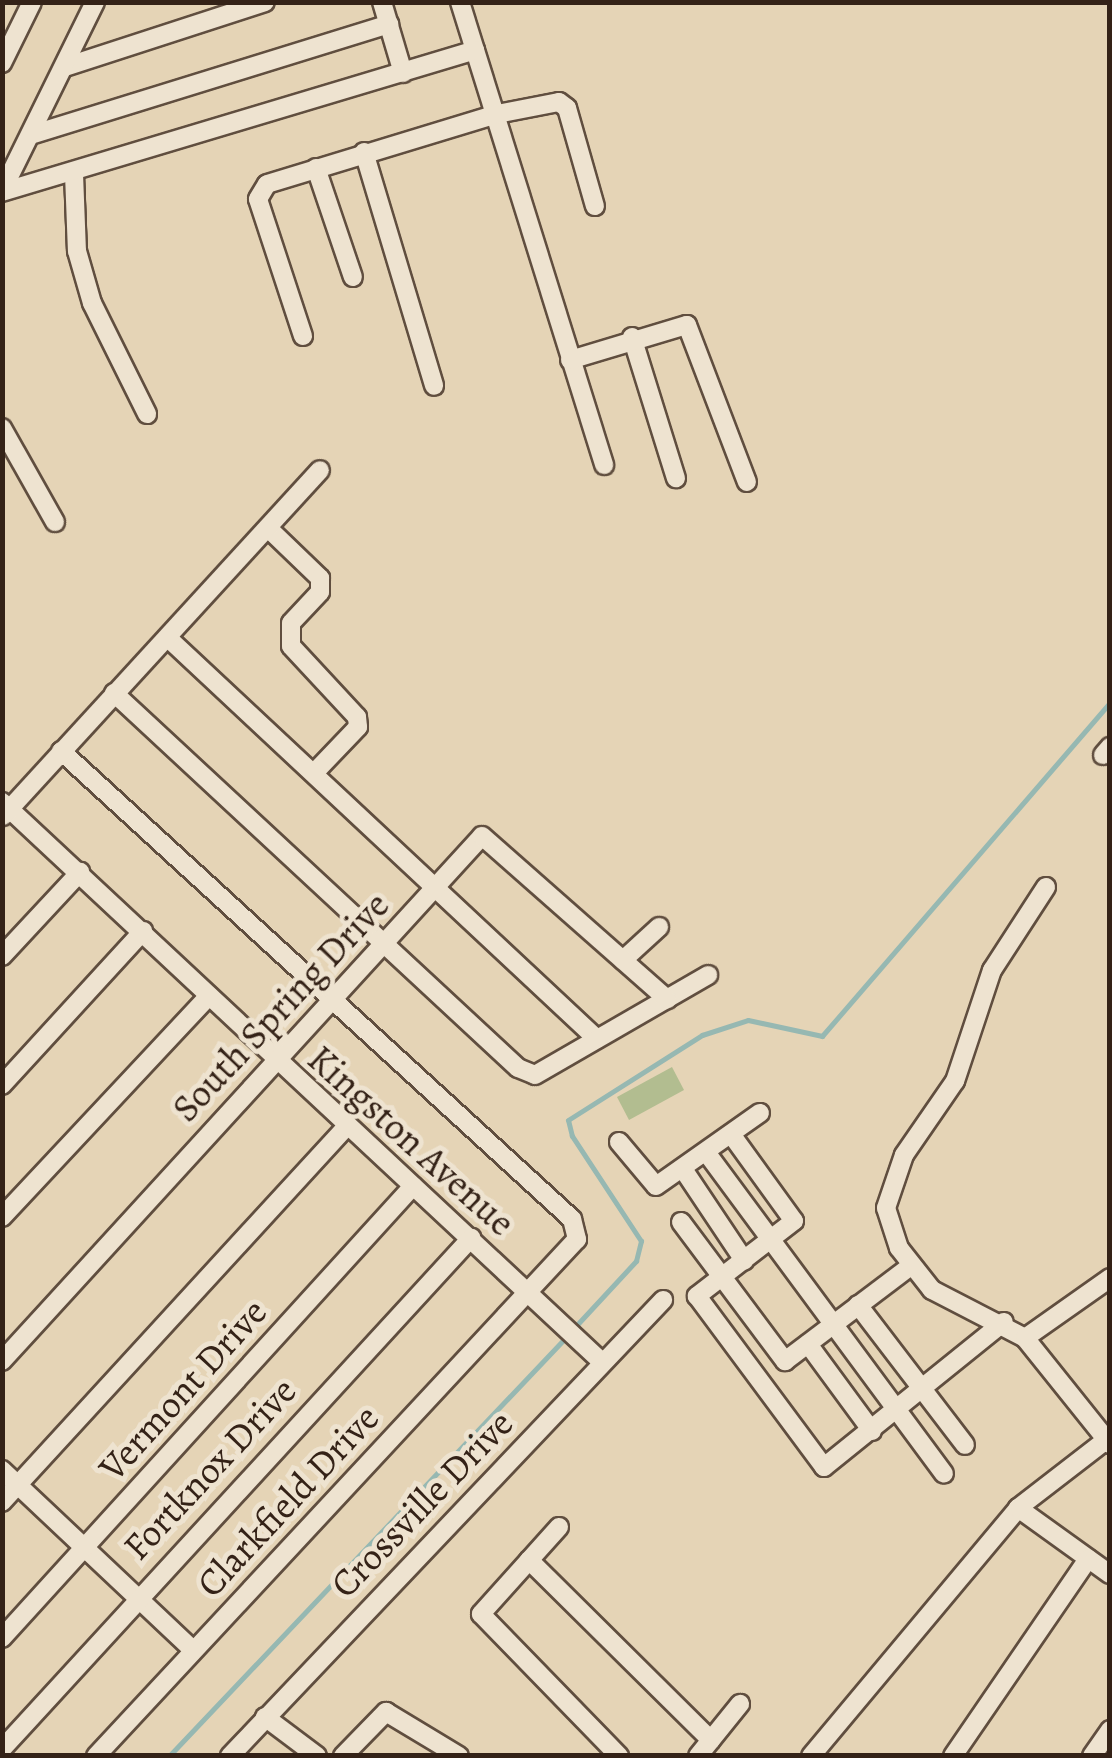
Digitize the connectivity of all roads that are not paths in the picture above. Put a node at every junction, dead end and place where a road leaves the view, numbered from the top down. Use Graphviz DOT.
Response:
graph roads {
  1 [pos="32,2"];
  2 [pos="94,2"];
  3 [pos="265,2"];
  4 [pos="382,2"];
  5 [pos="460,2"];
  6 [pos="388,24"];
  7 [pos="475,50"];
  8 [pos="2,63"];
  9 [pos="65,67"];
  10 [pos="403,73"];
  11 [pos="497,114"];
  12 [pos="34,134"];
  13 [pos="364,152"];
  14 [pos="316,168"];
  15 [pos="74,174"];
  16 [pos="2,191"];
  17 [pos="594,206"];
  18 [pos="353,277"];
  19 [pos="303,336"];
  20 [pos="632,338"];
  21 [pos="570,360"];
  22 [pos="434,386"];
  23 [pos="147,414"];
  24 [pos="2,428"];
  25 [pos="604,465"];
  26 [pos="320,470"];
  27 [pos="676,478"];
  28 [pos="747,482"];
  29 [pos="55,522"];
  30 [pos="269,529"];
  31 [pos="168,638"];
  32 [pos="114,692"];
  33 [pos="62,751"];
  34 [pos="314,773"];
  35 [pos="5,809"];
  36 [pos="80,872"];
  37 [pos="1046,886"];
  38 [pos="434,890"];
  39 [pos="659,927"];
  40 [pos="143,931"];
  41 [pos="383,945"];
  42 [pos="2,956"];
  43 [pos="623,960"];
  44 [pos="708,976"];
  45 [pos="209,996"];
  46 [pos="667,998"];
  47 [pos="329,1000"];
  48 [pos="597,1039"];
  49 [pos="274,1060"];
  50 [pos="2,1085"];
  51 [pos="760,1113"];
  52 [pos="348,1126"];
  53 [pos="731,1134"];
  54 [pos="619,1142"];
  55 [pos="706,1152"];
  56 [pos="683,1170"];
  57 [pos="413,1186"];
  58 [pos="2,1218"];
  59 [pos="682,1222"];
  60 [pos="470,1238"];
  61 [pos="772,1240"];
  62 [pos="744,1260"];
  63 [pos="912,1265"];
  64 [pos="721,1277"];
  65 [pos="1110,1278"];
  66 [pos="528,1292"];
  67 [pos="663,1300"];
  68 [pos="858,1305"];
  69 [pos="1004,1322"];
  70 [pos="834,1326"];
  71 [pos="1025,1338"];
  72 [pos="808,1344"];
  73 [pos="2,1360"];
  74 [pos="602,1362"];
  75 [pos="924,1388"];
  76 [pos="898,1410"];
  77 [pos="872,1431"];
  78 [pos="1108,1440"];
  79 [pos="965,1444"];
  80 [pos="2,1470"];
  81 [pos="944,1474"];
  82 [pos="20,1484"];
  83 [pos="2,1502"];
  84 [pos="1018,1508"];
  85 [pos="559,1527"];
  86 [pos="84,1546"];
  87 [pos="1088,1559"];
  88 [pos="529,1560"];
  89 [pos="1110,1574"];
  90 [pos="136,1596"];
  91 [pos="2,1638"];
  92 [pos="192,1650"];
  93 [pos="740,1704"];
  94 [pos="265,1717"];
  95 [pos="1110,1730"];
  96 [pos="711,1740"];
  97 [pos="2,1749"];
  98 [pos="96,1756"];
  99 [pos="230,1756"];
  100 [pos="317,1756"];
  101 [pos="342,1756"];
  102 [pos="458,1756"];
  103 [pos="620,1756"];
  104 [pos="698,1756"];
  105 [pos="810,1756"];
  106 [pos="953,1756"];
  107 [pos="1092,1756"];
  1 -- 8 [label="street"];
  2 -- 9 [label="street"];
  3 -- 9 [label="street"];
  4 -- 6 [label="street"];
  5 -- 7 [label="street"];
  6 -- 10 [label="street"];
  6 -- 12 [label="street"];
  7 -- 10 [label="street"];
  7 -- 11 [label="street"];
  9 -- 12 [label="street"];
  10 -- 15 [label="street"];
  11 -- 13 [label="street"];
  11 -- 17 [label="street"];
  11 -- 21 [label="street"];
  12 -- 16 [label="street"];
  13 -- 14 [label="street"];
  13 -- 22 [label="street"];
  14 -- 18 [label="street"];
  14 -- 19 [label="street"];
  15 -- 16 [label="street"];
  15 -- 23 [label="street"];
  20 -- 21 [label="street"];
  20 -- 27 [label="street"];
  20 -- 28 [label="street"];
  21 -- 25 [label="street"];
  24 -- 29 [label="street"];
  26 -- 30 [label="street"];
  30 -- 31 [label="street"];
  30 -- 34 [label="street"];
  31 -- 32 [label="street"];
  31 -- 34 [label="street"];
  32 -- 33 [label="street"];
  32 -- 41 [label="street"];
  33 -- 35 [label="street"];
  33 -- 47 [label="street"];
  34 -- 38 [label="street"];
  35 -- 36 [label="street, Kingston Avenue"];
  36 -- 40 [label="street, Kingston Avenue"];
  36 -- 42 [label="street"];
  37 -- 63 [label="street"];
  38 -- 41 [label="street, South Spring Drive"];
  38 -- 43 [label="street, South Spring Drive"];
  38 -- 48 [label="street"];
  39 -- 43 [label="street"];
  40 -- 45 [label="street, Kingston Avenue"];
  40 -- 50 [label="street"];
  41 -- 47 [label="street, South Spring Drive"];
  41 -- 48 [label="street"];
  43 -- 46 [label="street, South Spring Drive"];
  44 -- 46 [label="street"];
  45 -- 49 [label="street, Kingston Avenue"];
  45 -- 58 [label="street"];
  46 -- 48 [label="street"];
  47 -- 49 [label="street, South Spring Drive"];
  47 -- 66 [label="street, Clarkfield Drive"];
  49 -- 52 [label="street, Kingston Avenue"];
  49 -- 73 [label="street, South Spring Drive"];
  51 -- 53 [label="street"];
  52 -- 57 [label="street, Kingston Avenue"];
  52 -- 82 [label="street"];
  53 -- 55 [label="street"];
  53 -- 61 [label="street"];
  54 -- 56 [label="street"];
  55 -- 56 [label="street"];
  55 -- 61 [label="street"];
  56 -- 62 [label="street"];
  57 -- 60 [label="street, Kingston Avenue"];
  57 -- 86 [label="street, Vermont Drive"];
  59 -- 64 [label="street"];
  60 -- 66 [label="street, Kingston Avenue"];
  60 -- 90 [label="street, Fortknox Drive"];
  61 -- 62 [label="street"];
  61 -- 70 [label="street"];
  62 -- 64 [label="street"];
  63 -- 68 [label="street"];
  63 -- 69 [label="street"];
  64 -- 72 [label="street"];
  64 -- 77 [label="street"];
  65 -- 71 [label="street"];
  66 -- 74 [label="street, Kingston Avenue"];
  66 -- 92 [label="street, Clarkfield Drive"];
  67 -- 74 [label="street, Crossville Drive"];
  68 -- 70 [label="street"];
  68 -- 75 [label="street"];
  69 -- 71 [label="street"];
  69 -- 75 [label="street"];
  70 -- 72 [label="street"];
  70 -- 76 [label="street"];
  71 -- 78 [label="street"];
  72 -- 77 [label="street"];
  74 -- 94 [label="street, Crossville Drive"];
  75 -- 76 [label="street"];
  75 -- 79 [label="street"];
  76 -- 77 [label="street"];
  76 -- 81 [label="street"];
  78 -- 84 [label="street"];
  80 -- 82 [label="street"];
  82 -- 83 [label="street"];
  82 -- 86 [label="street"];
  84 -- 87 [label="street"];
  84 -- 105 [label="street"];
  85 -- 88 [label="street"];
  86 -- 90 [label="street"];
  86 -- 91 [label="street, Vermont Drive"];
  87 -- 89 [label="street"];
  87 -- 106 [label="street"];
  88 -- 96 [label="street"];
  88 -- 103 [label="street"];
  90 -- 92 [label="street"];
  90 -- 97 [label="street, Fortknox Drive"];
  92 -- 98 [label="street, Clarkfield Drive"];
  93 -- 96 [label="street"];
  94 -- 99 [label="street, Crossville Drive"];
  94 -- 100 [label="street"];
  95 -- 107 [label="street"];
  96 -- 104 [label="street"];
  101 -- 102 [label="street"];
}
